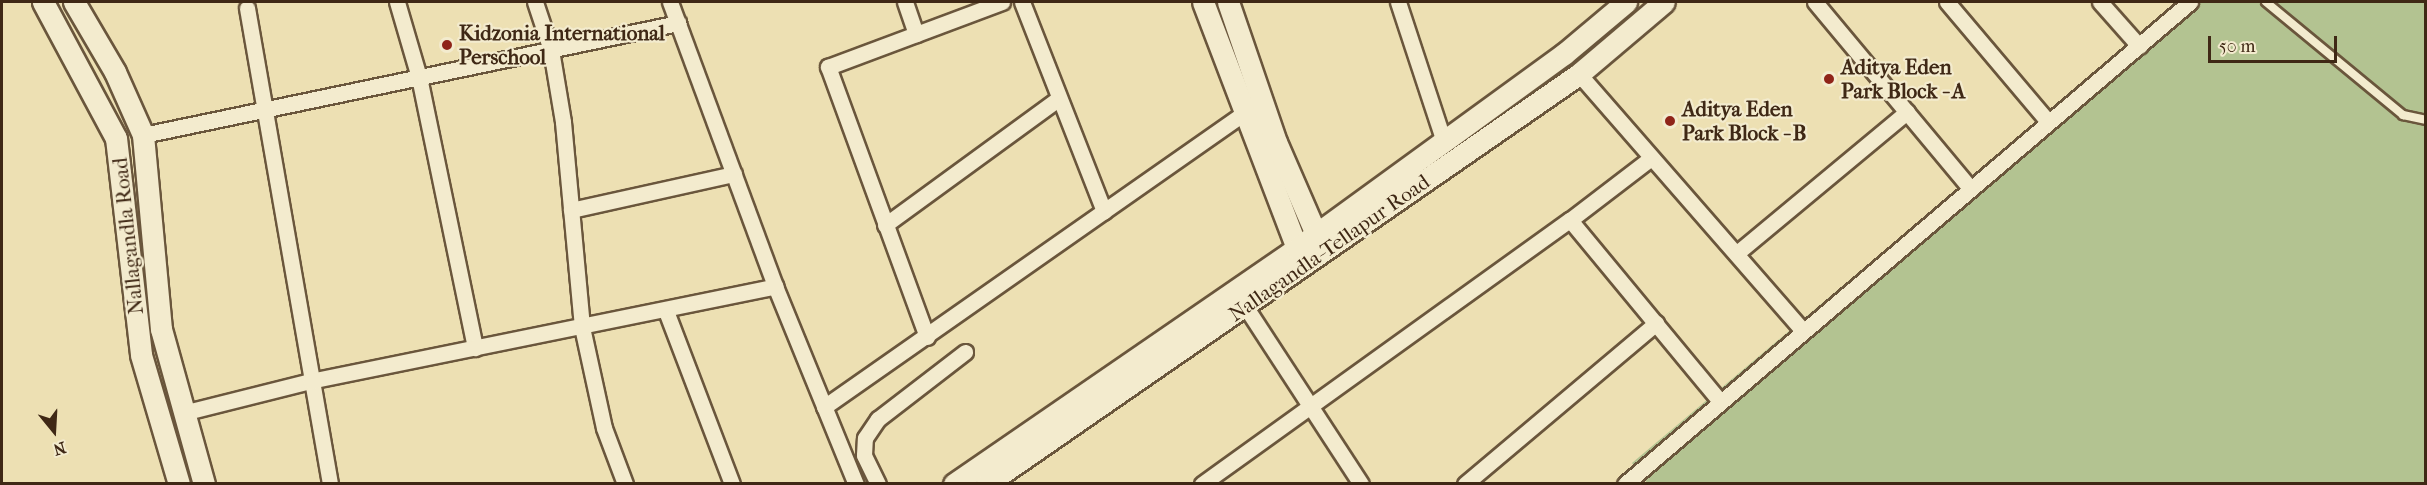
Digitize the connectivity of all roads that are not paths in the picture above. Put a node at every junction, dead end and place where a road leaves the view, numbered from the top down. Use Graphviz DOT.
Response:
graph roads {
  1 [pos="43,2"];
  2 [pos="75,2"];
  3 [pos="397,2"];
  4 [pos="535,2"];
  5 [pos="670,2"];
  6 [pos="905,2"];
  7 [pos="1002,2"];
  8 [pos="1022,2"];
  9 [pos="1203,2"];
  10 [pos="1228,2"];
  11 [pos="1398,2"];
  12 [pos="1626,2"];
  13 [pos="1664,2"];
  14 [pos="1947,2"];
  15 [pos="2100,2"];
  16 [pos="2190,2"];
  17 [pos="2266,2"];
  18 [pos="1821,3"];
  19 [pos="247,8"];
  20 [pos="678,23"];
  21 [pos="916,34"];
  22 [pos="2139,46"];
  23 [pos="551,51"];
  24 [pos="1579,74"];
  25 [pos="419,77"];
  26 [pos="1059,98"];
  27 [pos="264,107"];
  28 [pos="1907,112"];
  29 [pos="1244,113"];
  30 [pos="2046,119"];
  31 [pos="2426,120"];
  32 [pos="143,135"];
  33 [pos="1444,142"];
  34 [pos="1651,158"];
  35 [pos="734,174"];
  36 [pos="1970,188"];
  37 [pos="571,210"];
  38 [pos="1104,211"];
  39 [pos="1570,220"];
  40 [pos="885,225"];
  41 [pos="1316,234"];
  42 [pos="1297,248"];
  43 [pos="1737,253"];
  44 [pos="775,286"];
  45 [pos="1245,306"];
  46 [pos="666,310"];
  47 [pos="1656,323"];
  48 [pos="582,327"];
  49 [pos="1802,330"];
  50 [pos="927,337"];
  51 [pos="475,348"];
  52 [pos="965,352"];
  53 [pos="310,381"];
  54 [pos="1718,399"];
  55 [pos="824,407"];
  56 [pos="1309,407"];
  57 [pos="183,414"];
  58 [pos="1050,429"];
  59 [pos="179,483"];
  60 [pos="204,483"];
  61 [pos="330,483"];
  62 [pos="625,483"];
  63 [pos="732,483"];
  64 [pos="856,483"];
  65 [pos="878,483"];
  66 [pos="954,483"];
  67 [pos="986,483"];
  68 [pos="1202,483"];
  69 [pos="1361,483"];
  70 [pos="1465,483"];
  71 [pos="1625,483"];
  1 -- 59 [label="street, Nallagandla Road"];
  2 -- 32 [label="street, Nallagandla Road"];
  3 -- 25 [label="street"];
  4 -- 23 [label="street"];
  5 -- 20 [label="street"];
  6 -- 21 [label="street"];
  7 -- 21 [label="street"];
  8 -- 26 [label="street"];
  9 -- 29 [label="street"];
  10 -- 41 [label="street"];
  11 -- 33 [label="street"];
  12 -- 33 [label="street, Nallagandla-Tellapur Road"];
  13 -- 24 [label="street, Nallagandla-Tellapur Road"];
  14 -- 30 [label="street"];
  15 -- 22 [label="street"];
  16 -- 22 [label="street"];
  17 -- 31 [label="lane"];
  18 -- 28 [label="street"];
  19 -- 27 [label="street"];
  20 -- 23 [label="street"];
  20 -- 35 [label="street"];
  21 -- 40 [label="street"];
  22 -- 30 [label="street"];
  23 -- 25 [label="street"];
  23 -- 37 [label="street"];
  24 -- 34 [label="street"];
  24 -- 45 [label="street, Nallagandla-Tellapur Road"];
  25 -- 27 [label="street"];
  25 -- 51 [label="street"];
  26 -- 38 [label="street"];
  26 -- 40 [label="street"];
  27 -- 32 [label="street"];
  27 -- 53 [label="street"];
  28 -- 36 [label="street"];
  28 -- 43 [label="street"];
  29 -- 38 [label="street"];
  29 -- 42 [label="street"];
  30 -- 36 [label="street"];
  32 -- 57 [label="street, Nallagandla Road"];
  33 -- 41 [label="street, Nallagandla-Tellapur Road"];
  34 -- 39 [label="street"];
  34 -- 43 [label="street"];
  35 -- 37 [label="street"];
  35 -- 44 [label="street"];
  36 -- 49 [label="street"];
  37 -- 48 [label="street"];
  38 -- 50 [label="street"];
  39 -- 47 [label="street"];
  39 -- 56 [label="street"];
  40 -- 50 [label="street"];
  41 -- 42 [label="street, Nallagandla-Tellapur Road"];
  42 -- 58 [label="street, Nallagandla-Tellapur Road"];
  43 -- 49 [label="street"];
  44 -- 46 [label="street"];
  44 -- 55 [label="street"];
  45 -- 56 [label="street"];
  45 -- 58 [label="street, Nallagandla-Tellapur Road"];
  46 -- 48 [label="street"];
  46 -- 63 [label="street"];
  47 -- 54 [label="street"];
  47 -- 70 [label="street"];
  48 -- 51 [label="street"];
  48 -- 62 [label="street"];
  49 -- 54 [label="street"];
  50 -- 55 [label="street"];
  51 -- 53 [label="street"];
  52 -- 65 [label="street"];
  53 -- 57 [label="street"];
  53 -- 61 [label="street"];
  54 -- 71 [label="street"];
  55 -- 64 [label="street"];
  56 -- 68 [label="street"];
  56 -- 69 [label="street"];
  57 -- 60 [label="street, Nallagandla Road"];
  58 -- 66 [label="street, Nallagandla-Tellapur Road"];
  58 -- 67 [label="street, Nallagandla-Tellapur Road"];
}
